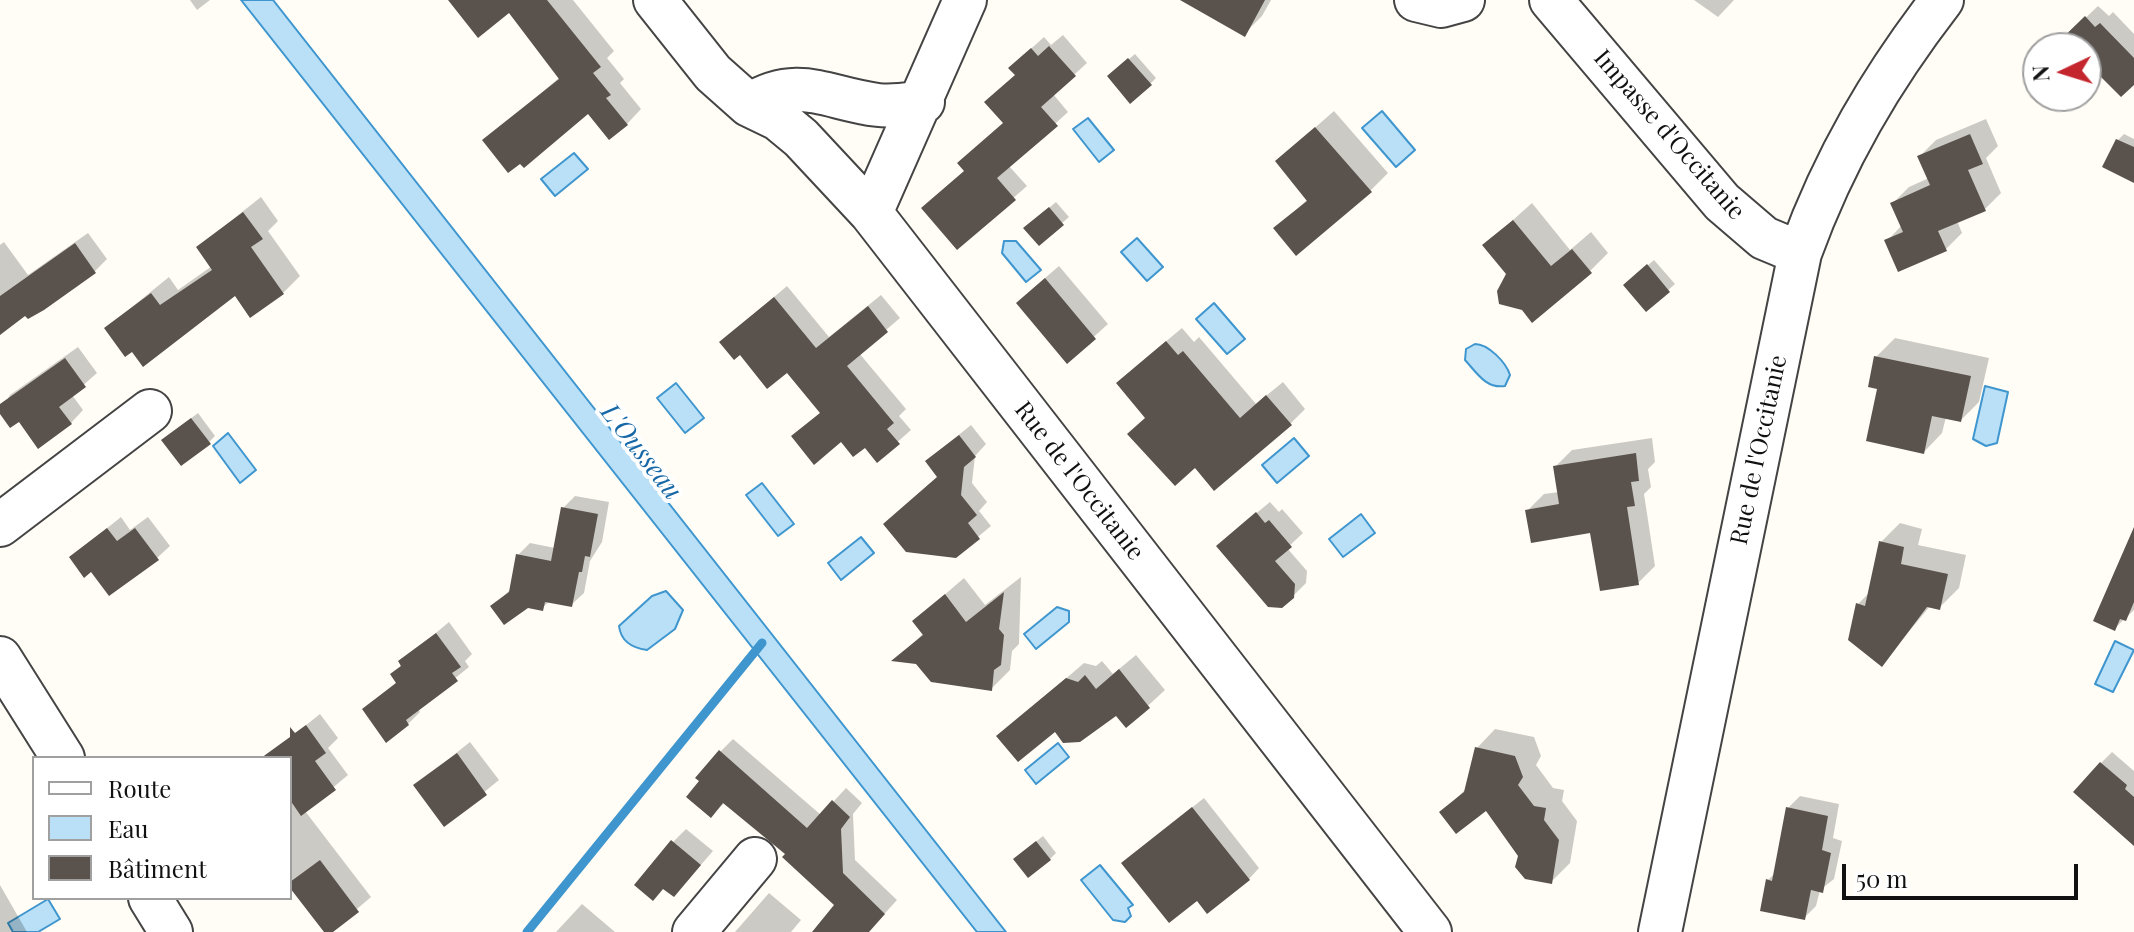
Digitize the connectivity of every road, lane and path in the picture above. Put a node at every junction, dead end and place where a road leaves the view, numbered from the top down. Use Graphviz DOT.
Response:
graph roads {
  1 [pos="655,0"];
  2 [pos="965,0"];
  3 [pos="1416,0"];
  4 [pos="1463,0"];
  5 [pos="1551,0"];
  6 [pos="1942,0"];
  7 [pos="923,102"];
  8 [pos="749,105"];
  9 [pos="871,213"];
  10 [pos="1800,253"];
  11 [pos="150,411"];
  12 [pos="0,525"];
  13 [pos="0,658"];
  14 [pos="62,756"];
  15 [pos="755,859"];
  16 [pos="694,932"];
  17 [pos="1430,932"];
  18 [pos="1660,932"];
  1 -- 8 [label="street, Rue de l'Occitanie"];
  2 -- 7 [label="street"];
  3 -- 4 [label="street"];
  5 -- 10 [label="street, Impasse d'Occitanie"];
  6 -- 10 [label="street, Rue de l'Occitanie"];
  7 -- 8 [label="street"];
  7 -- 9 [label="street"];
  8 -- 9 [label="street, Rue de l'Occitanie"];
  9 -- 17 [label="street, Rue de l'Occitanie"];
  10 -- 18 [label="street, Rue de l'Occitanie"];
  11 -- 12 [label="street"];
  13 -- 14 [label="street"];
  15 -- 16 [label="street"];
}
